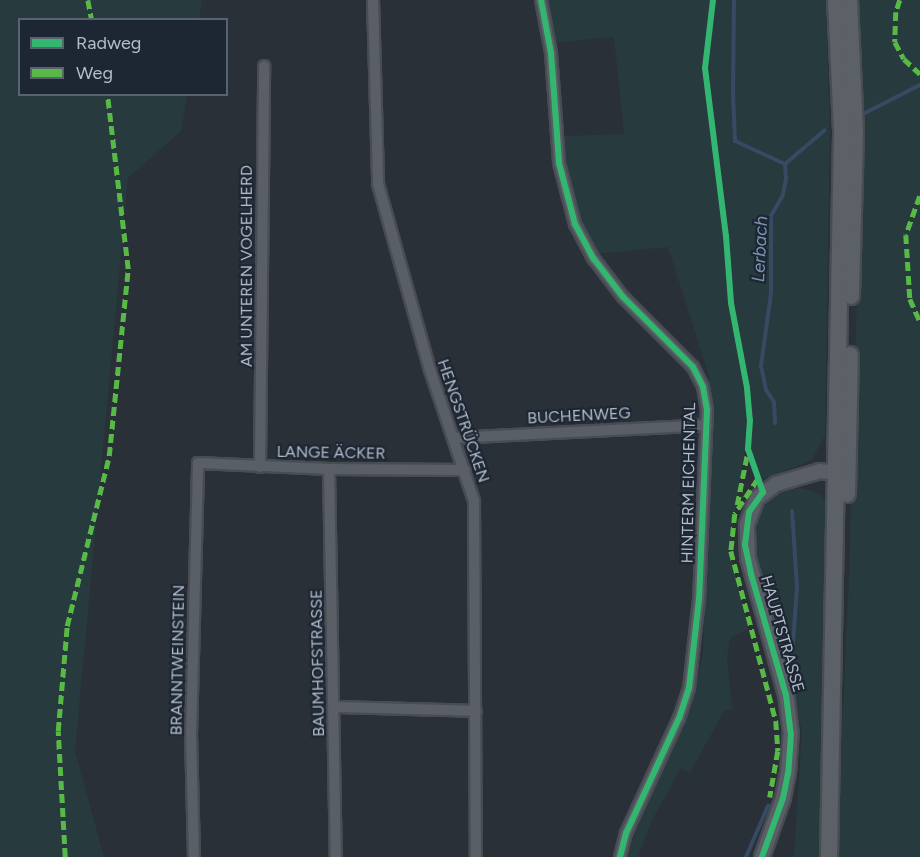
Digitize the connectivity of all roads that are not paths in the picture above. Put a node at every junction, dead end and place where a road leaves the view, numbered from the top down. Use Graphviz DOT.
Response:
graph roads {
  1 [pos="373,0"];
  2 [pos="541,0"];
  3 [pos="836,0"];
  4 [pos="849,0"];
  5 [pos="264,66"];
  6 [pos="707,425"];
  7 [pos="453,438"];
  8 [pos="198,463"];
  9 [pos="260,467"];
  10 [pos="329,469"];
  11 [pos="465,470"];
  12 [pos="840,476"];
  13 [pos="334,707"];
  14 [pos="476,711"];
  15 [pos="194,857"];
  16 [pos="336,857"];
  17 [pos="476,857"];
  18 [pos="620,857"];
  19 [pos="762,857"];
  20 [pos="829,857"];
  1 -- 7 [label="street, HENGSTRÜCKEN"];
  2 -- 6 [label="street, HINTERM EICHENTAL"];
  3 -- 12 [label="main road"];
  4 -- 12 [label="main road"];
  5 -- 9 [label="street, AM UNTEREN VOGELHERD"];
  6 -- 7 [label="street, BUCHENWEG"];
  6 -- 18 [label="street, HINTERM EICHENTAL"];
  7 -- 11 [label="street, HENGSTRÜCKEN"];
  8 -- 9 [label="street, LANGE ÄCKER"];
  8 -- 15 [label="street, BRANNTWEINSTEIN"];
  9 -- 10 [label="street, LANGE ÄCKER"];
  10 -- 11 [label="street, LANGE ÄCKER"];
  10 -- 13 [label="street, BAUMHOFSTRASSE"];
  11 -- 14 [label="street, HENGSTRÜCKEN"];
  12 -- 19 [label="street, HAUPTSTRASSE"];
  12 -- 20 [label="main road"];
  13 -- 14 [label="street"];
  13 -- 16 [label="street, BAUMHOFSTRASSE"];
  14 -- 17 [label="street, HENGSTRÜCKEN"];
}
